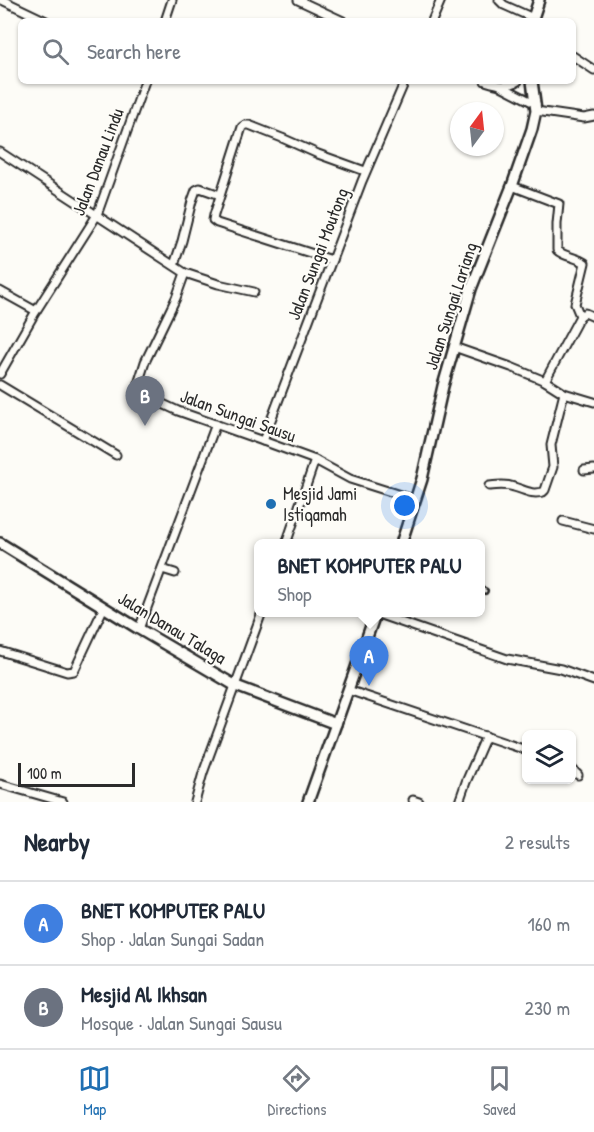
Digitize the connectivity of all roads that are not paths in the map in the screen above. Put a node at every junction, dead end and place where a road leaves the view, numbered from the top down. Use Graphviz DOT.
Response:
graph roads {
  1 [pos="2,0"];
  2 [pos="172,0"];
  3 [pos="298,0"];
  4 [pos="441,0"];
  5 [pos="499,0"];
  6 [pos="539,0"];
  7 [pos="40,18"];
  8 [pos="166,18"];
  9 [pos="337,18"];
  10 [pos="433,18"];
  11 [pos="528,18"];
  12 [pos="533,18"];
  13 [pos="576,58"];
  14 [pos="594,70"];
  15 [pos="144,84"];
  16 [pos="404,84"];
  17 [pos="495,84"];
  18 [pos="512,84"];
  19 [pos="532,84"];
  20 [pos="501,86"];
  21 [pos="536,107"];
  22 [pos="594,116"];
  23 [pos="0,152"];
  24 [pos="365,171"];
  25 [pos="512,186"];
  26 [pos="220,195"];
  27 [pos="97,215"];
  28 [pos="332,260"];
  29 [pos="174,266"];
  30 [pos="185,273"];
  31 [pos="0,291"];
  32 [pos="254,292"];
  33 [pos="36,310"];
  34 [pos="580,316"];
  35 [pos="594,317"];
  36 [pos="454,347"];
  37 [pos="0,374"];
  38 [pos="545,381"];
  39 [pos="0,385"];
  40 [pos="564,393"];
  41 [pos="594,402"];
  42 [pos="216,424"];
  43 [pos="263,441"];
  44 [pos="116,455"];
  45 [pos="315,460"];
  46 [pos="594,469"];
  47 [pos="584,470"];
  48 [pos="489,486"];
  49 [pos="416,500"];
  50 [pos="563,521"];
  51 [pos="594,529"];
  52 [pos="287,539"];
  53 [pos="402,539"];
  54 [pos="0,543"];
  55 [pos="162,569"];
  56 [pos="175,573"];
  57 [pos="104,607"];
  58 [pos="260,617"];
  59 [pos="373,617"];
  60 [pos="386,617"];
  61 [pos="139,629"];
  62 [pos="0,651"];
  63 [pos="594,681"];
  64 [pos="236,686"];
  65 [pos="348,690"];
  66 [pos="336,724"];
  67 [pos="486,736"];
  68 [pos="522,749"];
  69 [pos="0,784"];
  70 [pos="63,802"];
  71 [pos="195,802"];
  72 [pos="308,802"];
  73 [pos="459,802"];
  1 -- 7 [label="street"];
  2 -- 8 [label="street"];
  3 -- 9 [label="street"];
  4 -- 10 [label="street"];
  5 -- 11 [label="street"];
  6 -- 12 [label="street"];
  13 -- 14 [label="street"];
  15 -- 27 [label="street, Jalan Danau Lindu"];
  16 -- 24 [label="street, Jalan Sungai Moutong"];
  17 -- 20 [label="street"];
  18 -- 20 [label="street"];
  19 -- 21 [label="street, Jalan Sungai Lariang"];
  20 -- 21 [label="street"];
  21 -- 22 [label="street"];
  21 -- 25 [label="street, Jalan Sungai Lariang"];
  23 -- 27 [label="street"];
  24 -- 26 [label="street"];
  24 -- 28 [label="street, Jalan Sungai Moutong"];
  25 -- 34 [label="street"];
  25 -- 36 [label="street, Jalan Sungai Lariang"];
  26 -- 28 [label="street"];
  26 -- 29 [label="street"];
  27 -- 29 [label="street"];
  27 -- 33 [label="street, Jalan Danau Lindu"];
  28 -- 43 [label="street, Jalan Sungai Moutong"];
  29 -- 30 [label="street"];
  30 -- 32 [label="street"];
  30 -- 42 [label="street, Jalan Sungai Sausu"];
  31 -- 33 [label="street"];
  33 -- 37 [label="street, Jalan Danau Lindu"];
  34 -- 35 [label="street"];
  34 -- 38 [label="street"];
  36 -- 38 [label="street"];
  36 -- 49 [label="street, Jalan Sungai Lariang"];
  38 -- 40 [label="street"];
  39 -- 44 [label="street"];
  40 -- 41 [label="street"];
  40 -- 48 [label="street"];
  42 -- 43 [label="street, Jalan Sungai Sausu"];
  42 -- 55 [label="street"];
  43 -- 45 [label="street, Jalan Sungai Sausu"];
  45 -- 49 [label="street, Jalan Sungai Sausu"];
  45 -- 52 [label="street"];
  46 -- 47 [label="street"];
  49 -- 53 [label="street, Jalan Sungai Lariang"];
  50 -- 51 [label="street"];
  54 -- 57 [label="street, Jalan Danau Talaga"];
  55 -- 56 [label="street"];
  55 -- 61 [label="street"];
  57 -- 61 [label="street, Jalan Danau Talaga"];
  57 -- 62 [label="street"];
  58 -- 64 [label="street"];
  59 -- 65 [label="street"];
  60 -- 63 [label="street"];
  61 -- 64 [label="street, Jalan Danau Talaga"];
  64 -- 66 [label="street, Jalan Danau Talaga"];
  64 -- 71 [label="street"];
  65 -- 66 [label="street"];
  65 -- 67 [label="street"];
  66 -- 72 [label="street"];
  67 -- 68 [label="street"];
  67 -- 73 [label="street"];
  69 -- 70 [label="street"];
}
